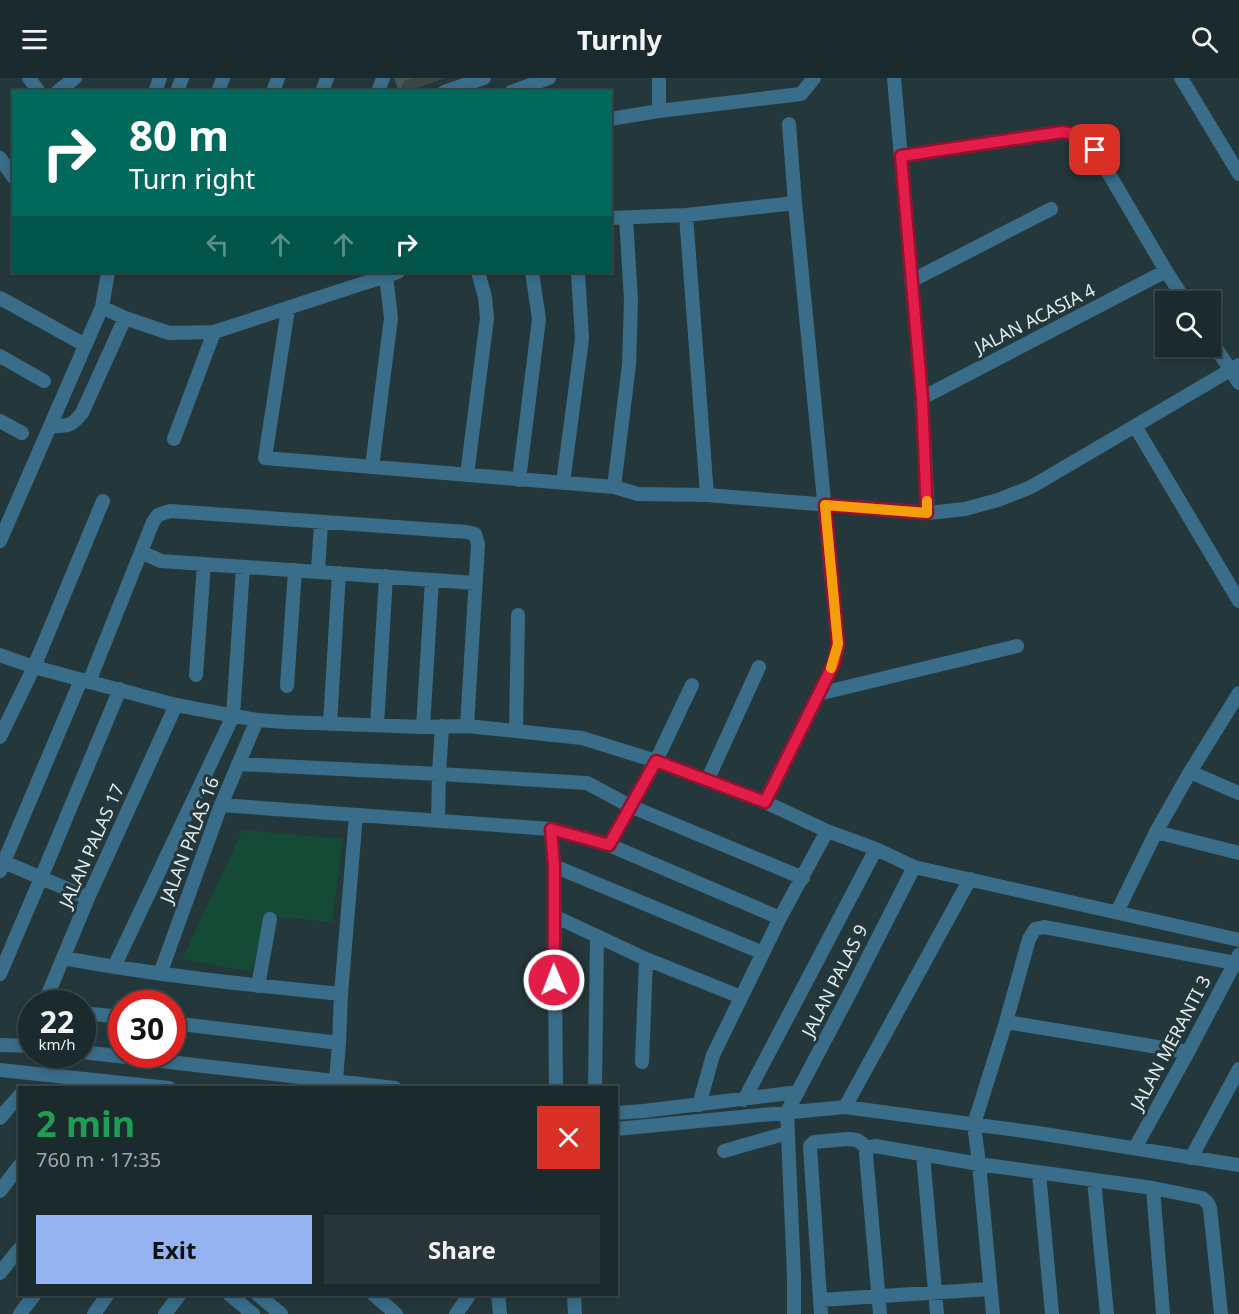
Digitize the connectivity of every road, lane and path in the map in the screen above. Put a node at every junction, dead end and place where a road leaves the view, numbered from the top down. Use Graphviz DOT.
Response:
graph roads {
  1 [pos="75,78"];
  2 [pos="483,78"];
  3 [pos="549,78"];
  4 [pos="659,78"];
  5 [pos="814,78"];
  6 [pos="1181,78"];
  7 [pos="897,79"];
  8 [pos="60,90"];
  9 [pos="450,90"];
  10 [pos="516,90"];
  11 [pos="659,111"];
  12 [pos="612,119"];
  13 [pos="789,124"];
  14 [pos="901,156"];
  15 [pos="0,158"];
  16 [pos="1239,174"];
  17 [pos="12,175"];
  18 [pos="795,203"];
  19 [pos="1051,209"];
  20 [pos="686,215"];
  21 [pos="612,218"];
  22 [pos="626,218"];
  23 [pos="1166,271"];
  24 [pos="108,273"];
  25 [pos="478,273"];
  26 [pos="532,273"];
  27 [pos="578,273"];
  28 [pos="392,274"];
  29 [pos="911,281"];
  30 [pos="1179,291"];
  31 [pos="0,298"];
  32 [pos="102,307"];
  33 [pos="288,309"];
  34 [pos="125,318"];
  35 [pos="214,332"];
  36 [pos="85,345"];
  37 [pos="1221,351"];
  38 [pos="0,356"];
  39 [pos="1235,367"];
  40 [pos="44,381"];
  41 [pos="1239,382"];
  42 [pos="922,398"];
  43 [pos="0,421"];
  44 [pos="50,426"];
  45 [pos="1135,426"];
  46 [pos="22,433"];
  47 [pos="174,440"];
  48 [pos="372,467"];
  49 [pos="467,475"];
  50 [pos="519,480"];
  51 [pos="563,483"];
  52 [pos="614,487"];
  53 [pos="707,495"];
  54 [pos="103,501"];
  55 [pos="825,505"];
  56 [pos="927,513"];
  57 [pos="321,522"];
  58 [pos="0,541"];
  59 [pos="141,552"];
  60 [pos="204,564"];
  61 [pos="243,567"];
  62 [pos="295,570"];
  63 [pos="318,572"];
  64 [pos="339,573"];
  65 [pos="386,576"];
  66 [pos="432,580"];
  67 [pos="475,583"];
  68 [pos="1239,601"];
  69 [pos="519,615"];
  70 [pos="1017,646"];
  71 [pos="0,655"];
  72 [pos="34,667"];
  73 [pos="759,667"];
  74 [pos="196,675"];
  75 [pos="85,681"];
  76 [pos="692,685"];
  77 [pos="287,686"];
  78 [pos="120,689"];
  79 [pos="1239,693"];
  80 [pos="818,694"];
  81 [pos="176,705"];
  82 [pos="233,716"];
  83 [pos="257,720"];
  84 [pos="330,724"];
  85 [pos="377,725"];
  86 [pos="442,726"];
  87 [pos="467,726"];
  88 [pos="423,727"];
  89 [pos="516,731"];
  90 [pos="0,737"];
  91 [pos="656,761"];
  92 [pos="238,764"];
  93 [pos="1191,772"];
  94 [pos="439,774"];
  95 [pos="707,780"];
  96 [pos="1239,793"];
  97 [pos="765,802"];
  98 [pos="221,805"];
  99 [pos="630,806"];
  100 [pos="356,815"];
  101 [pos="438,821"];
  102 [pos="551,829"];
  103 [pos="827,831"];
  104 [pos="1156,832"];
  105 [pos="5,844"];
  106 [pos="609,845"];
  107 [pos="876,849"];
  108 [pos="1239,853"];
  109 [pos="554,866"];
  110 [pos="2,867"];
  111 [pos="914,867"];
  112 [pos="42,878"];
  113 [pos="803,878"];
  114 [pos="970,879"];
  115 [pos="88,898"];
  116 [pos="1117,912"];
  117 [pos="554,916"];
  118 [pos="780,918"];
  119 [pos="270,920"];
  120 [pos="597,937"];
  121 [pos="1239,940"];
  122 [pos="763,953"];
  123 [pos="63,958"];
  124 [pos="645,959"];
  125 [pos="1237,959"];
  126 [pos="114,967"];
  127 [pos="0,974"];
  128 [pos="160,974"];
  129 [pos="258,986"];
  130 [pos="50,990"];
  131 [pos="341,994"];
  132 [pos="741,996"];
  133 [pos="1006,1022"];
  134 [pos="186,1025"];
  135 [pos="339,1043"];
  136 [pos="0,1045"];
  137 [pos="18,1046"];
  138 [pos="1188,1052"];
  139 [pos="96,1054"];
  140 [pos="642,1062"];
  141 [pos="1239,1069"];
  142 [pos="0,1070"];
  143 [pos="336,1080"];
  144 [pos="142,1086"];
  145 [pos="380,1086"];
  146 [pos="556,1086"];
  147 [pos="595,1086"];
  148 [pos="798,1092"];
  149 [pos="18,1096"];
  150 [pos="744,1100"];
  151 [pos="699,1105"];
  152 [pos="845,1107"];
  153 [pos="787,1112"];
  154 [pos="618,1113"];
  155 [pos="0,1118"];
  156 [pos="974,1124"];
  157 [pos="618,1128"];
  158 [pos="787,1133"];
  159 [pos="868,1148"];
  160 [pos="1135,1148"];
  161 [pos="724,1151"];
  162 [pos="923,1155"];
  163 [pos="1191,1158"];
  164 [pos="979,1164"];
  165 [pos="1239,1165"];
  166 [pos="18,1168"];
  167 [pos="1039,1173"];
  168 [pos="1094,1180"];
  169 [pos="1153,1188"];
  170 [pos="0,1191"];
  171 [pos="18,1250"];
  172 [pos="0,1273"];
  173 [pos="990,1289"];
  174 [pos="936,1293"];
  175 [pos="34,1296"];
  176 [pos="107,1296"];
  177 [pos="178,1296"];
  178 [pos="231,1296"];
  179 [pos="258,1296"];
  180 [pos="375,1296"];
  181 [pos="468,1296"];
  182 [pos="498,1296"];
  183 [pos="574,1296"];
  184 [pos="878,1296"];
  185 [pos="820,1307"];
  186 [pos="244,1311"];
  187 [pos="20,1314"];
  188 [pos="94,1314"];
  189 [pos="165,1314"];
  190 [pos="281,1314"];
  191 [pos="396,1314"];
  192 [pos="456,1314"];
  193 [pos="500,1314"];
  194 [pos="575,1314"];
  195 [pos="794,1314"];
  196 [pos="880,1314"];
  197 [pos="938,1314"];
  198 [pos="993,1314"];
  199 [pos="1052,1314"];
  200 [pos="1107,1314"];
  201 [pos="1163,1314"];
  202 [pos="1221,1314"];
  1 -- 8 [label="street"];
  2 -- 9 [label="street"];
  3 -- 10 [label="street"];
  4 -- 11 [label="street"];
  5 -- 11 [label="street"];
  6 -- 16 [label="street"];
  7 -- 14 [label="street"];
  11 -- 12 [label="street"];
  13 -- 18 [label="street"];
  14 -- 23 [label="street"];
  14 -- 29 [label="street"];
  15 -- 17 [label="street"];
  18 -- 20 [label="street"];
  18 -- 55 [label="street"];
  19 -- 29 [label="street"];
  20 -- 22 [label="street"];
  20 -- 53 [label="street"];
  21 -- 22 [label="street"];
  22 -- 52 [label="street"];
  23 -- 30 [label="street"];
  23 -- 42 [label="street, JALAN ACASIA 4"];
  24 -- 32 [label="street"];
  25 -- 49 [label="street"];
  26 -- 50 [label="street"];
  27 -- 51 [label="street"];
  28 -- 33 [label="street"];
  28 -- 48 [label="street"];
  29 -- 42 [label="street"];
  31 -- 36 [label="street"];
  32 -- 34 [label="street"];
  32 -- 36 [label="street"];
  33 -- 35 [label="street"];
  33 -- 48 [label="street"];
  34 -- 35 [label="street"];
  34 -- 44 [label="street"];
  35 -- 47 [label="street"];
  36 -- 44 [label="street"];
  37 -- 39 [label="street"];
  38 -- 40 [label="street"];
  39 -- 41 [label="street"];
  39 -- 45 [label="street"];
  42 -- 56 [label="street"];
  43 -- 46 [label="street"];
  44 -- 58 [label="street"];
  45 -- 56 [label="street"];
  45 -- 68 [label="street"];
  48 -- 49 [label="street"];
  49 -- 50 [label="street"];
  50 -- 51 [label="street"];
  51 -- 52 [label="street"];
  52 -- 53 [label="street"];
  53 -- 55 [label="street"];
  54 -- 72 [label="street"];
  55 -- 56 [label="street"];
  55 -- 80 [label="street"];
  57 -- 59 [label="street"];
  57 -- 63 [label="street"];
  57 -- 67 [label="street"];
  59 -- 60 [label="street"];
  59 -- 75 [label="street"];
  60 -- 61 [label="street"];
  60 -- 74 [label="street"];
  61 -- 62 [label="street"];
  61 -- 82 [label="street"];
  62 -- 63 [label="street"];
  62 -- 77 [label="street"];
  63 -- 64 [label="street"];
  64 -- 65 [label="street"];
  64 -- 84 [label="street"];
  65 -- 66 [label="street"];
  65 -- 85 [label="street"];
  66 -- 67 [label="street"];
  66 -- 88 [label="street"];
  67 -- 87 [label="street"];
  69 -- 89 [label="street"];
  70 -- 80 [label="street"];
  71 -- 72 [label="street"];
  72 -- 75 [label="street"];
  72 -- 90 [label="street"];
  73 -- 95 [label="street"];
  75 -- 78 [label="street"];
  75 -- 105 [label="street"];
  76 -- 91 [label="street"];
  78 -- 81 [label="street"];
  78 -- 112 [label="street"];
  79 -- 93 [label="street"];
  80 -- 97 [label="street"];
  81 -- 82 [label="street"];
  81 -- 115 [label="street, JALAN PALAS 17"];
  82 -- 83 [label="street"];
  82 -- 126 [label="street"];
  83 -- 84 [label="street"];
  83 -- 92 [label="street, JALAN PALAS 16"];
  84 -- 85 [label="street"];
  85 -- 88 [label="street"];
  86 -- 87 [label="street"];
  86 -- 88 [label="street"];
  86 -- 94 [label="street"];
  87 -- 89 [label="street"];
  89 -- 91 [label="street"];
  91 -- 95 [label="street"];
  91 -- 99 [label="street"];
  92 -- 94 [label="street"];
  92 -- 98 [label="street, JALAN PALAS 16"];
  93 -- 96 [label="street"];
  93 -- 104 [label="street"];
  94 -- 99 [label="street"];
  94 -- 101 [label="street"];
  95 -- 97 [label="street"];
  97 -- 103 [label="street"];
  98 -- 100 [label="street"];
  98 -- 128 [label="street, JALAN PALAS 16"];
  99 -- 106 [label="street"];
  99 -- 113 [label="street"];
  100 -- 101 [label="street"];
  100 -- 131 [label="street"];
  101 -- 102 [label="street"];
  102 -- 106 [label="street"];
  102 -- 109 [label="street"];
  103 -- 107 [label="street"];
  103 -- 113 [label="street"];
  104 -- 108 [label="street"];
  104 -- 116 [label="street"];
  105 -- 110 [label="street"];
  106 -- 118 [label="street"];
  107 -- 111 [label="street"];
  107 -- 150 [label="street"];
  109 -- 117 [label="street"];
  109 -- 122 [label="street"];
  110 -- 112 [label="street"];
  111 -- 114 [label="street"];
  111 -- 148 [label="street, JALAN PALAS 9"];
  112 -- 115 [label="street"];
  112 -- 127 [label="street"];
  113 -- 118 [label="street"];
  114 -- 116 [label="street"];
  114 -- 152 [label="street"];
  115 -- 123 [label="street, JALAN PALAS 17"];
  116 -- 121 [label="street"];
  117 -- 120 [label="street"];
  117 -- 146 [label="street"];
  118 -- 122 [label="street"];
  119 -- 129 [label="street"];
  120 -- 124 [label="street"];
  120 -- 147 [label="street"];
  122 -- 132 [label="street"];
  123 -- 126 [label="street"];
  123 -- 130 [label="street, JALAN PALAS 17"];
  124 -- 132 [label="street"];
  124 -- 140 [label="street"];
  125 -- 133 [label="street"];
  125 -- 138 [label="street, JALAN MERANTI 3"];
  126 -- 128 [label="street"];
  128 -- 129 [label="street"];
  129 -- 131 [label="street"];
  131 -- 135 [label="street"];
  132 -- 151 [label="street"];
  133 -- 138 [label="street"];
  133 -- 156 [label="street"];
  134 -- 135 [label="street"];
  135 -- 143 [label="street"];
  136 -- 137 [label="street"];
  138 -- 160 [label="street, JALAN MERANTI 3"];
  139 -- 143 [label="street"];
  141 -- 163 [label="street"];
  142 -- 144 [label="street"];
  143 -- 145 [label="street"];
  148 -- 150 [label="street"];
  148 -- 153 [label="street, JALAN PALAS 9"];
  149 -- 155 [label="street"];
  150 -- 151 [label="street"];
  151 -- 154 [label="street"];
  152 -- 153 [label="street"];
  152 -- 156 [label="street"];
  153 -- 157 [label="street"];
  153 -- 158 [label="street"];
  156 -- 160 [label="street"];
  156 -- 164 [label="street"];
  158 -- 161 [label="street"];
  158 -- 195 [label="street"];
  159 -- 162 [label="street"];
  159 -- 184 [label="street"];
  159 -- 185 [label="street"];
  160 -- 163 [label="street"];
  162 -- 164 [label="street"];
  162 -- 174 [label="street"];
  163 -- 165 [label="street"];
  164 -- 167 [label="street"];
  164 -- 173 [label="street"];
  166 -- 170 [label="street"];
  167 -- 168 [label="street"];
  167 -- 199 [label="street"];
  168 -- 169 [label="street"];
  168 -- 200 [label="street"];
  169 -- 201 [label="street"];
  169 -- 202 [label="street"];
  171 -- 172 [label="street"];
  173 -- 174 [label="street"];
  173 -- 198 [label="street"];
  174 -- 184 [label="street"];
  174 -- 197 [label="street"];
  175 -- 187 [label="street"];
  176 -- 188 [label="street"];
  177 -- 189 [label="street"];
  178 -- 186 [label="street"];
  179 -- 190 [label="street"];
  180 -- 191 [label="street"];
  181 -- 192 [label="street"];
  182 -- 193 [label="street"];
  183 -- 194 [label="street"];
  184 -- 185 [label="street"];
  184 -- 196 [label="street"];
}
